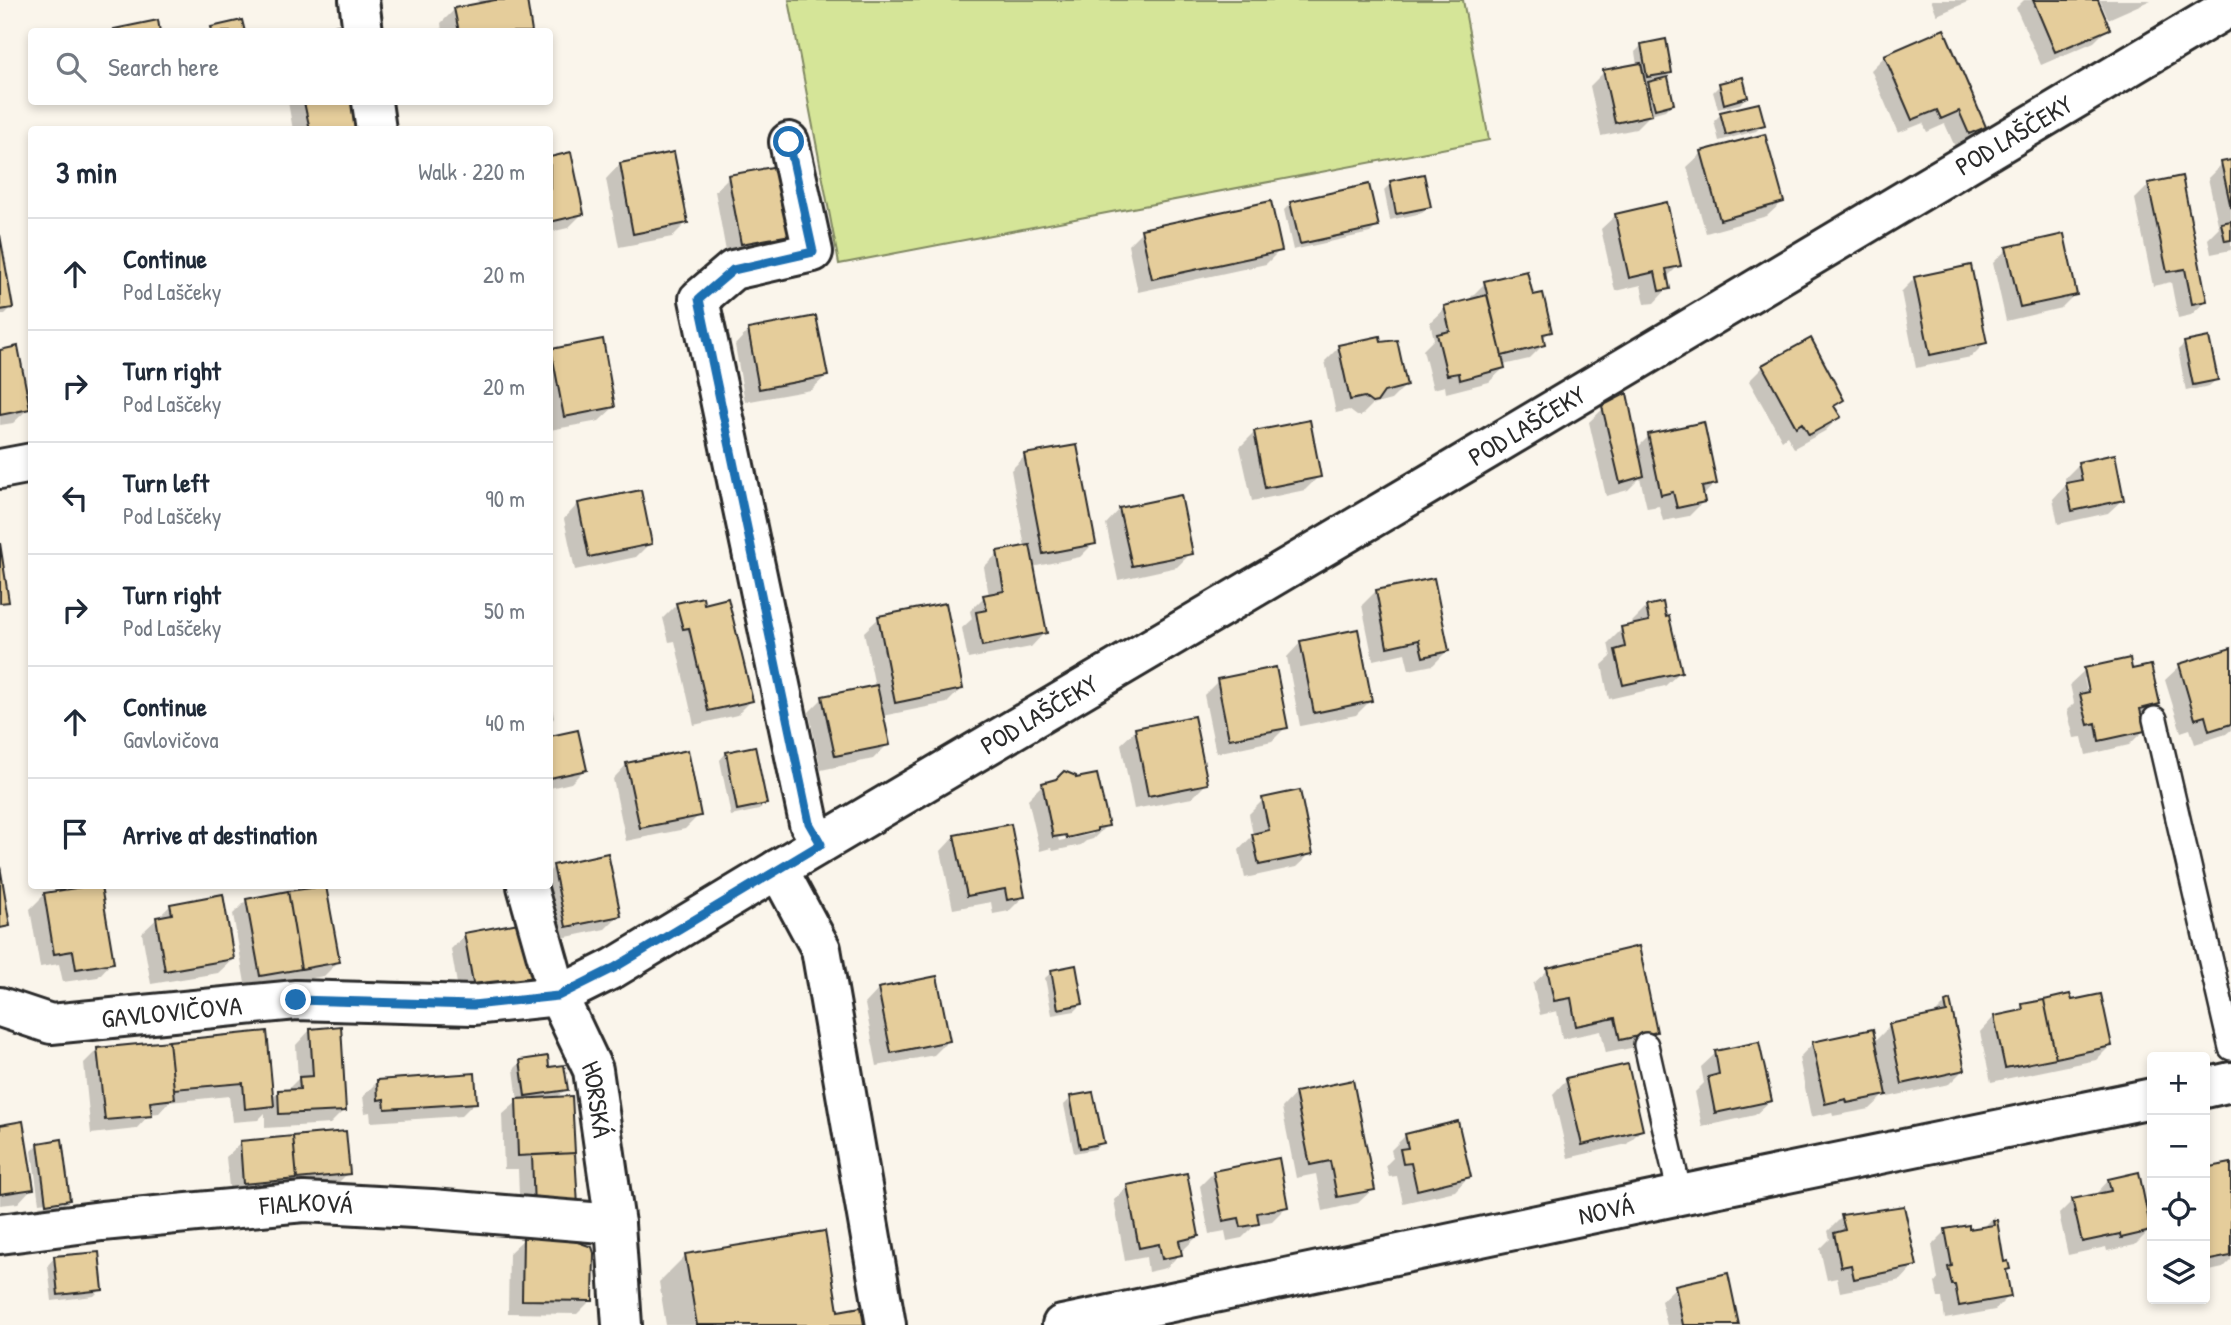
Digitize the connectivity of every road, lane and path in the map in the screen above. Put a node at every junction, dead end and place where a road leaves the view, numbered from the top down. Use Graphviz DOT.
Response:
graph roads {
  1 [pos="359,0"];
  2 [pos="2231,6"];
  3 [pos="362,28"];
  4 [pos="372,105"];
  5 [pos="375,126"];
  6 [pos="789,142"];
  7 [pos="28,464"];
  8 [pos="0,469"];
  9 [pos="2155,719"];
  10 [pos="821,844"];
  11 [pos="778,869"];
  12 [pos="528,889"];
  13 [pos="558,996"];
  14 [pos="0,1007"];
  15 [pos="1646,1045"];
  16 [pos="2231,1048"];
  17 [pos="2231,1082"];
  18 [pos="2210,1087"];
  19 [pos="2147,1099"];
  20 [pos="1680,1195"];
  21 [pos="615,1224"];
  22 [pos="0,1234"];
  23 [pos="622,1325"];
  24 [pos="886,1325"];
  25 [pos="1062,1325"];
  1 -- 3 [label="street"];
  2 -- 10 [label="street, POD LAŠČEKY"];
  4 -- 5 [label="street"];
  6 -- 10 [label="street"];
  7 -- 8 [label="street"];
  9 -- 16 [label="lane"];
  10 -- 11 [label="street, POD LAŠČEKY"];
  11 -- 13 [label="street, POD LAŠČEKY"];
  11 -- 24 [label="street"];
  12 -- 13 [label="street, HORSKÁ"];
  13 -- 14 [label="street, GAVLOVIČOVA"];
  13 -- 21 [label="street, HORSKÁ"];
  15 -- 20 [label="lane"];
  17 -- 18 [label="street"];
  19 -- 20 [label="street, NOVÁ"];
  20 -- 25 [label="street, NOVÁ"];
  21 -- 22 [label="street, FIALKOVÁ"];
  21 -- 23 [label="street, HORSKÁ"];
}
